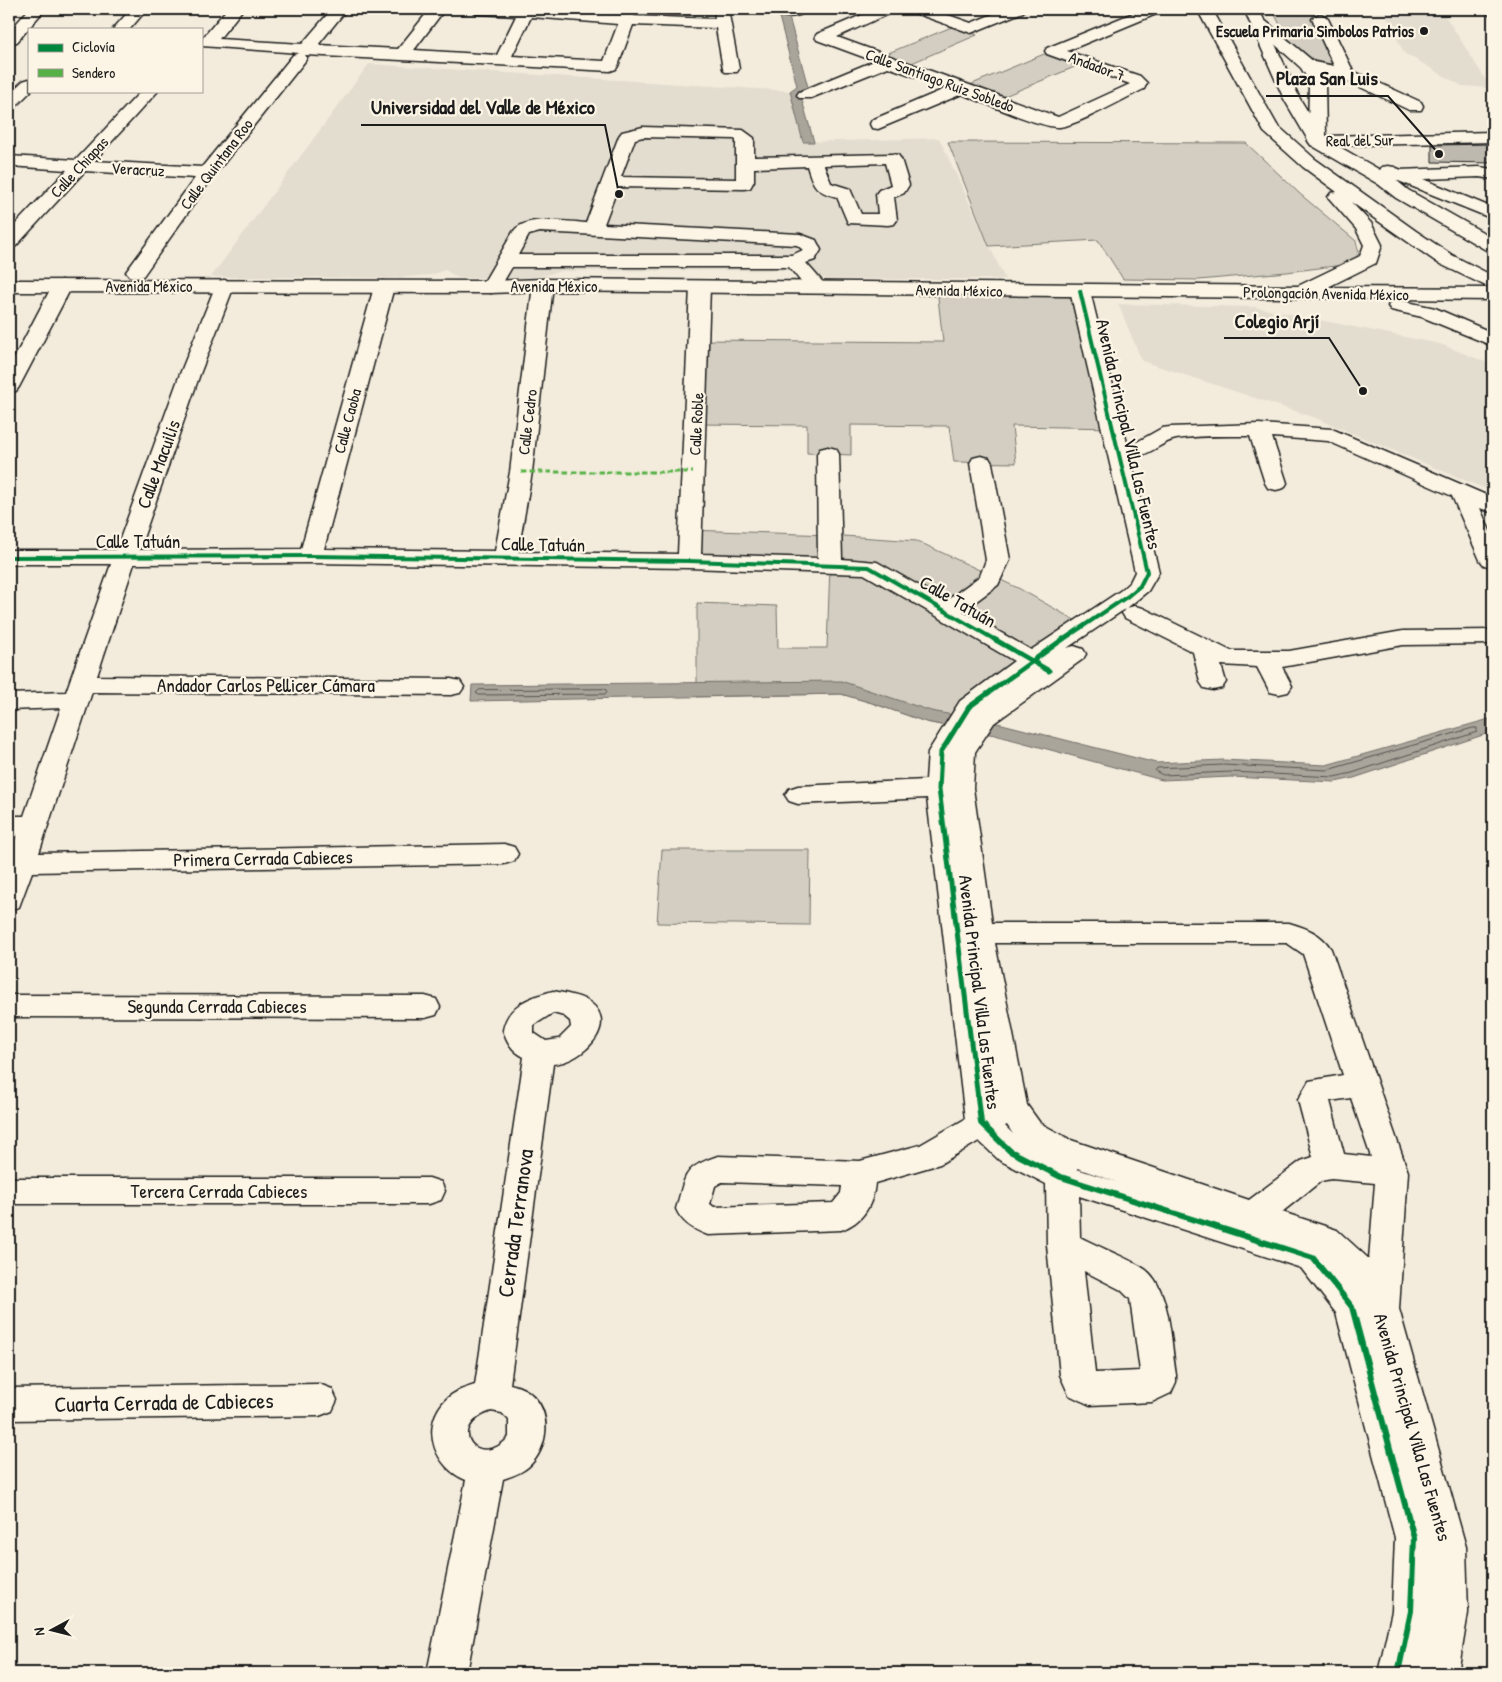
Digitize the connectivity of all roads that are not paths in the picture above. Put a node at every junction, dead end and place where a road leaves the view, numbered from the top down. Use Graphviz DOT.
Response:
graph roads {
  1 [pos="37,9"];
  2 [pos="139,9"];
  3 [pos="235,9"];
  4 [pos="340,9"];
  5 [pos="438,9"];
  6 [pos="478,9"];
  7 [pos="888,9"];
  8 [pos="917,9"];
  9 [pos="1018,9"];
  10 [pos="1156,9"];
  11 [pos="1204,9"];
  12 [pos="1240,9"];
  13 [pos="527,10"];
  14 [pos="627,14"];
  15 [pos="1254,15"];
  16 [pos="722,16"];
  17 [pos="1320,19"];
  18 [pos="122,28"];
  19 [pos="28,40"];
  20 [pos="302,54"];
  21 [pos="402,55"];
  22 [pos="502,60"];
  23 [pos="888,61"];
  24 [pos="1308,65"];
  25 [pos="731,68"];
  26 [pos="1346,74"];
  27 [pos="1317,81"];
  28 [pos="28,85"];
  29 [pos="961,88"];
  30 [pos="149,92"];
  31 [pos="805,95"];
  32 [pos="9,102"];
  33 [pos="1415,106"];
  34 [pos="1058,122"];
  35 [pos="878,124"];
  36 [pos="1493,137"];
  37 [pos="1318,149"];
  38 [pos="9,161"];
  39 [pos="814,161"];
  40 [pos="746,162"];
  41 [pos="76,171"];
  42 [pos="9,172"];
  43 [pos="1484,175"];
  44 [pos="1392,177"];
  45 [pos="203,178"];
  46 [pos="611,182"];
  47 [pos="1442,204"];
  48 [pos="1493,214"];
  49 [pos="1493,227"];
  50 [pos="593,229"];
  51 [pos="9,242"];
  52 [pos="1493,246"];
  53 [pos="794,260"];
  54 [pos="507,261"];
  55 [pos="136,272"];
  56 [pos="542,285"];
  57 [pos="9,286"];
  58 [pos="62,286"];
  59 [pos="224,286"];
  60 [pos="384,286"];
  61 [pos="490,287"];
  62 [pos="700,287"];
  63 [pos="818,288"];
  64 [pos="1089,291"];
  65 [pos="1490,291"];
  66 [pos="1302,292"];
  67 [pos="1338,293"];
  68 [pos="1435,295"];
  69 [pos="1493,313"];
  70 [pos="1493,340"];
  71 [pos="9,387"];
  72 [pos="1259,430"];
  73 [pos="1137,450"];
  74 [pos="828,454"];
  75 [pos="981,462"];
  76 [pos="1276,483"];
  77 [pos="1461,492"];
  78 [pos="1493,506"];
  79 [pos="125,556"];
  80 [pos="311,556"];
  81 [pos="9,557"];
  82 [pos="505,558"];
  83 [pos="1492,560"];
  84 [pos="689,561"];
  85 [pos="830,565"];
  86 [pos="947,612"];
  87 [pos="1134,613"];
  88 [pos="1493,637"];
  89 [pos="1204,646"];
  90 [pos="1266,659"];
  91 [pos="1040,666"];
  92 [pos="1213,682"];
  93 [pos="1279,686"];
  94 [pos="451,687"];
  95 [pos="78,692"];
  96 [pos="9,702"];
  97 [pos="949,788"];
  98 [pos="798,795"];
  99 [pos="21,825"];
  100 [pos="504,854"];
  101 [pos="22,862"];
  102 [pos="9,900"];
  103 [pos="979,933"];
  104 [pos="9,1006"];
  105 [pos="425,1007"];
  106 [pos="540,1052"];
  107 [pos="1362,1084"];
  108 [pos="1012,1108"];
  109 [pos="981,1123"];
  110 [pos="1061,1163"];
  111 [pos="1330,1166"];
  112 [pos="1392,1172"];
  113 [pos="860,1174"];
  114 [pos="9,1191"];
  115 [pos="429,1191"];
  116 [pos="1254,1215"];
  117 [pos="1064,1245"];
  118 [pos="1382,1309"];
  119 [pos="490,1395"];
  120 [pos="319,1400"];
  121 [pos="9,1404"];
  122 [pos="487,1467"];
  123 [pos="447,1673"];
  124 [pos="1398,1673"];
  125 [pos="1438,1673"];
  1 -- 19 [label="street"];
  2 -- 18 [label="street"];
  3 -- 20 [label="street"];
  4 -- 20 [label="street, Calle Quintana Roo"];
  5 -- 21 [label="street"];
  6 -- 13 [label="street"];
  7 -- 23 [label="street, Calle Santiago Ruiz Sobledo"];
  8 -- 9 [label="street"];
  10 -- 34 [label="street, Andador 7"];
  11 -- 37 [label="street"];
  12 -- 15 [label="street"];
  13 -- 14 [label="street"];
  13 -- 22 [label="street"];
  14 -- 16 [label="street"];
  14 -- 22 [label="street"];
  15 -- 24 [label="street"];
  15 -- 37 [label="street"];
  16 -- 25 [label="street"];
  17 -- 26 [label="street"];
  20 -- 21 [label="street"];
  20 -- 45 [label="street, Calle Quintana Roo"];
  21 -- 22 [label="street"];
  23 -- 29 [label="street, Calle Santiago Ruiz Sobledo"];
  23 -- 31 [label="street"];
  24 -- 26 [label="street"];
  24 -- 27 [label="street"];
  26 -- 27 [label="street"];
  26 -- 33 [label="street"];
  27 -- 37 [label="street"];
  28 -- 32 [label="street"];
  29 -- 34 [label="street, Calle Santiago Ruiz Sobledo"];
  29 -- 35 [label="street"];
  30 -- 41 [label="street, Calle Chiapas"];
  36 -- 37 [label="street, Real del Sur"];
  37 -- 44 [label="street"];
  37 -- 65 [label="street"];
  37 -- 66 [label="street"];
  38 -- 41 [label="street, Veracruz"];
  39 -- 39 [label="street"];
  39 -- 40 [label="street"];
  40 -- 46 [label="street"];
  40 -- 46 [label="street"];
  41 -- 42 [label="street, Veracruz"];
  41 -- 45 [label="street, Veracruz"];
  41 -- 51 [label="street, Calle Chiapas"];
  43 -- 44 [label="street"];
  44 -- 47 [label="street"];
  44 -- 47 [label="street"];
  45 -- 55 [label="street, Calle Quintana Roo"];
  46 -- 50 [label="street"];
  47 -- 48 [label="street"];
  47 -- 49 [label="street"];
  47 -- 52 [label="street"];
  50 -- 53 [label="street"];
  50 -- 54 [label="street"];
  53 -- 54 [label="street"];
  53 -- 63 [label="street"];
  54 -- 61 [label="street"];
  56 -- 61 [label="street, Avenida México"];
  56 -- 62 [label="street, Avenida México"];
  56 -- 82 [label="street, Calle Cedro"];
  57 -- 58 [label="street, Avenida México"];
  58 -- 59 [label="street, Avenida México"];
  58 -- 71 [label="street"];
  59 -- 60 [label="street, Avenida México"];
  59 -- 79 [label="street, Calle Macuilis"];
  60 -- 61 [label="street, Avenida México"];
  60 -- 80 [label="street, Calle Caoba"];
  62 -- 63 [label="street, Avenida México"];
  62 -- 84 [label="street, Calle Roble"];
  63 -- 64 [label="street, Avenida México"];
  64 -- 66 [label="street, Prolongación Avenida México"];
  64 -- 73 [label="street, Avenida Principal Villa Las Fuentes"];
  64 -- 91 [label="street, Avenida Principal Villa Las Fuentes"];
  65 -- 68 [label="street, Prolongación Avenida México"];
  66 -- 67 [label="street, Prolongación Avenida México"];
  67 -- 68 [label="street, Prolongación Avenida México"];
  67 -- 70 [label="street"];
  68 -- 69 [label="street"];
  72 -- 73 [label="street"];
  72 -- 76 [label="street"];
  72 -- 77 [label="street"];
  73 -- 87 [label="street, Avenida Principal Villa Las Fuentes"];
  74 -- 85 [label="street"];
  75 -- 86 [label="street"];
  77 -- 78 [label="street"];
  77 -- 83 [label="street"];
  79 -- 80 [label="street, Calle Tatuán"];
  79 -- 81 [label="street, Calle Tatuán"];
  79 -- 95 [label="street, Calle Macuilis"];
  80 -- 82 [label="street, Calle Tatuán"];
  82 -- 84 [label="street, Calle Tatuán"];
  84 -- 85 [label="street, Calle Tatuán"];
  85 -- 86 [label="street, Calle Tatuán"];
  86 -- 91 [label="street, Calle Tatuán"];
  87 -- 89 [label="street"];
  87 -- 91 [label="street, Avenida Principal Villa Las Fuentes"];
  88 -- 90 [label="street"];
  89 -- 90 [label="street"];
  89 -- 92 [label="street"];
  90 -- 93 [label="street"];
  91 -- 97 [label="street, Avenida Principal Villa Las Fuentes"];
  94 -- 95 [label="street, Andador Carlos Pellicer Cámara"];
  95 -- 96 [label="street, Andador Carlos Pellicer Cámara"];
  95 -- 99 [label="street, Calle Macuilis"];
  97 -- 98 [label="street"];
  97 -- 103 [label="street, Avenida Principal Villa Las Fuentes"];
  97 -- 109 [label="street, Avenida Principal Villa Las Fuentes"];
  99 -- 101 [label="street, Calle Macuilis"];
  100 -- 101 [label="street, Primera Cerrada Cabieces"];
  101 -- 102 [label="street, Calle Macuilis"];
  103 -- 107 [label="street"];
  103 -- 108 [label="street, Avenida Principal Villa Las Fuentes"];
  104 -- 105 [label="street, Segunda Cerrada Cabieces"];
  106 -- 119 [label="street, Cerrada Terranova"];
  107 -- 111 [label="street"];
  107 -- 112 [label="street"];
  108 -- 109 [label="street"];
  108 -- 110 [label="street, Avenida Principal Villa Las Fuentes"];
  109 -- 110 [label="street, Avenida Principal Villa Las Fuentes"];
  109 -- 113 [label="street"];
  110 -- 116 [label="street, Avenida Principal Villa Las Fuentes"];
  110 -- 117 [label="street"];
  110 -- 124 [label="street, Avenida Principal Villa Las Fuentes"];
  111 -- 112 [label="street"];
  111 -- 116 [label="street"];
  112 -- 118 [label="street"];
  114 -- 115 [label="street, Tercera Cerrada Cabieces"];
  116 -- 118 [label="street, Avenida Principal Villa Las Fuentes"];
  118 -- 125 [label="street, Avenida Principal Villa Las Fuentes"];
  119 -- 122 [label="street"];
  119 -- 122 [label="street"];
  120 -- 121 [label="street, Cuarta Cerrada de Cabieces"];
  122 -- 123 [label="street"];
}
